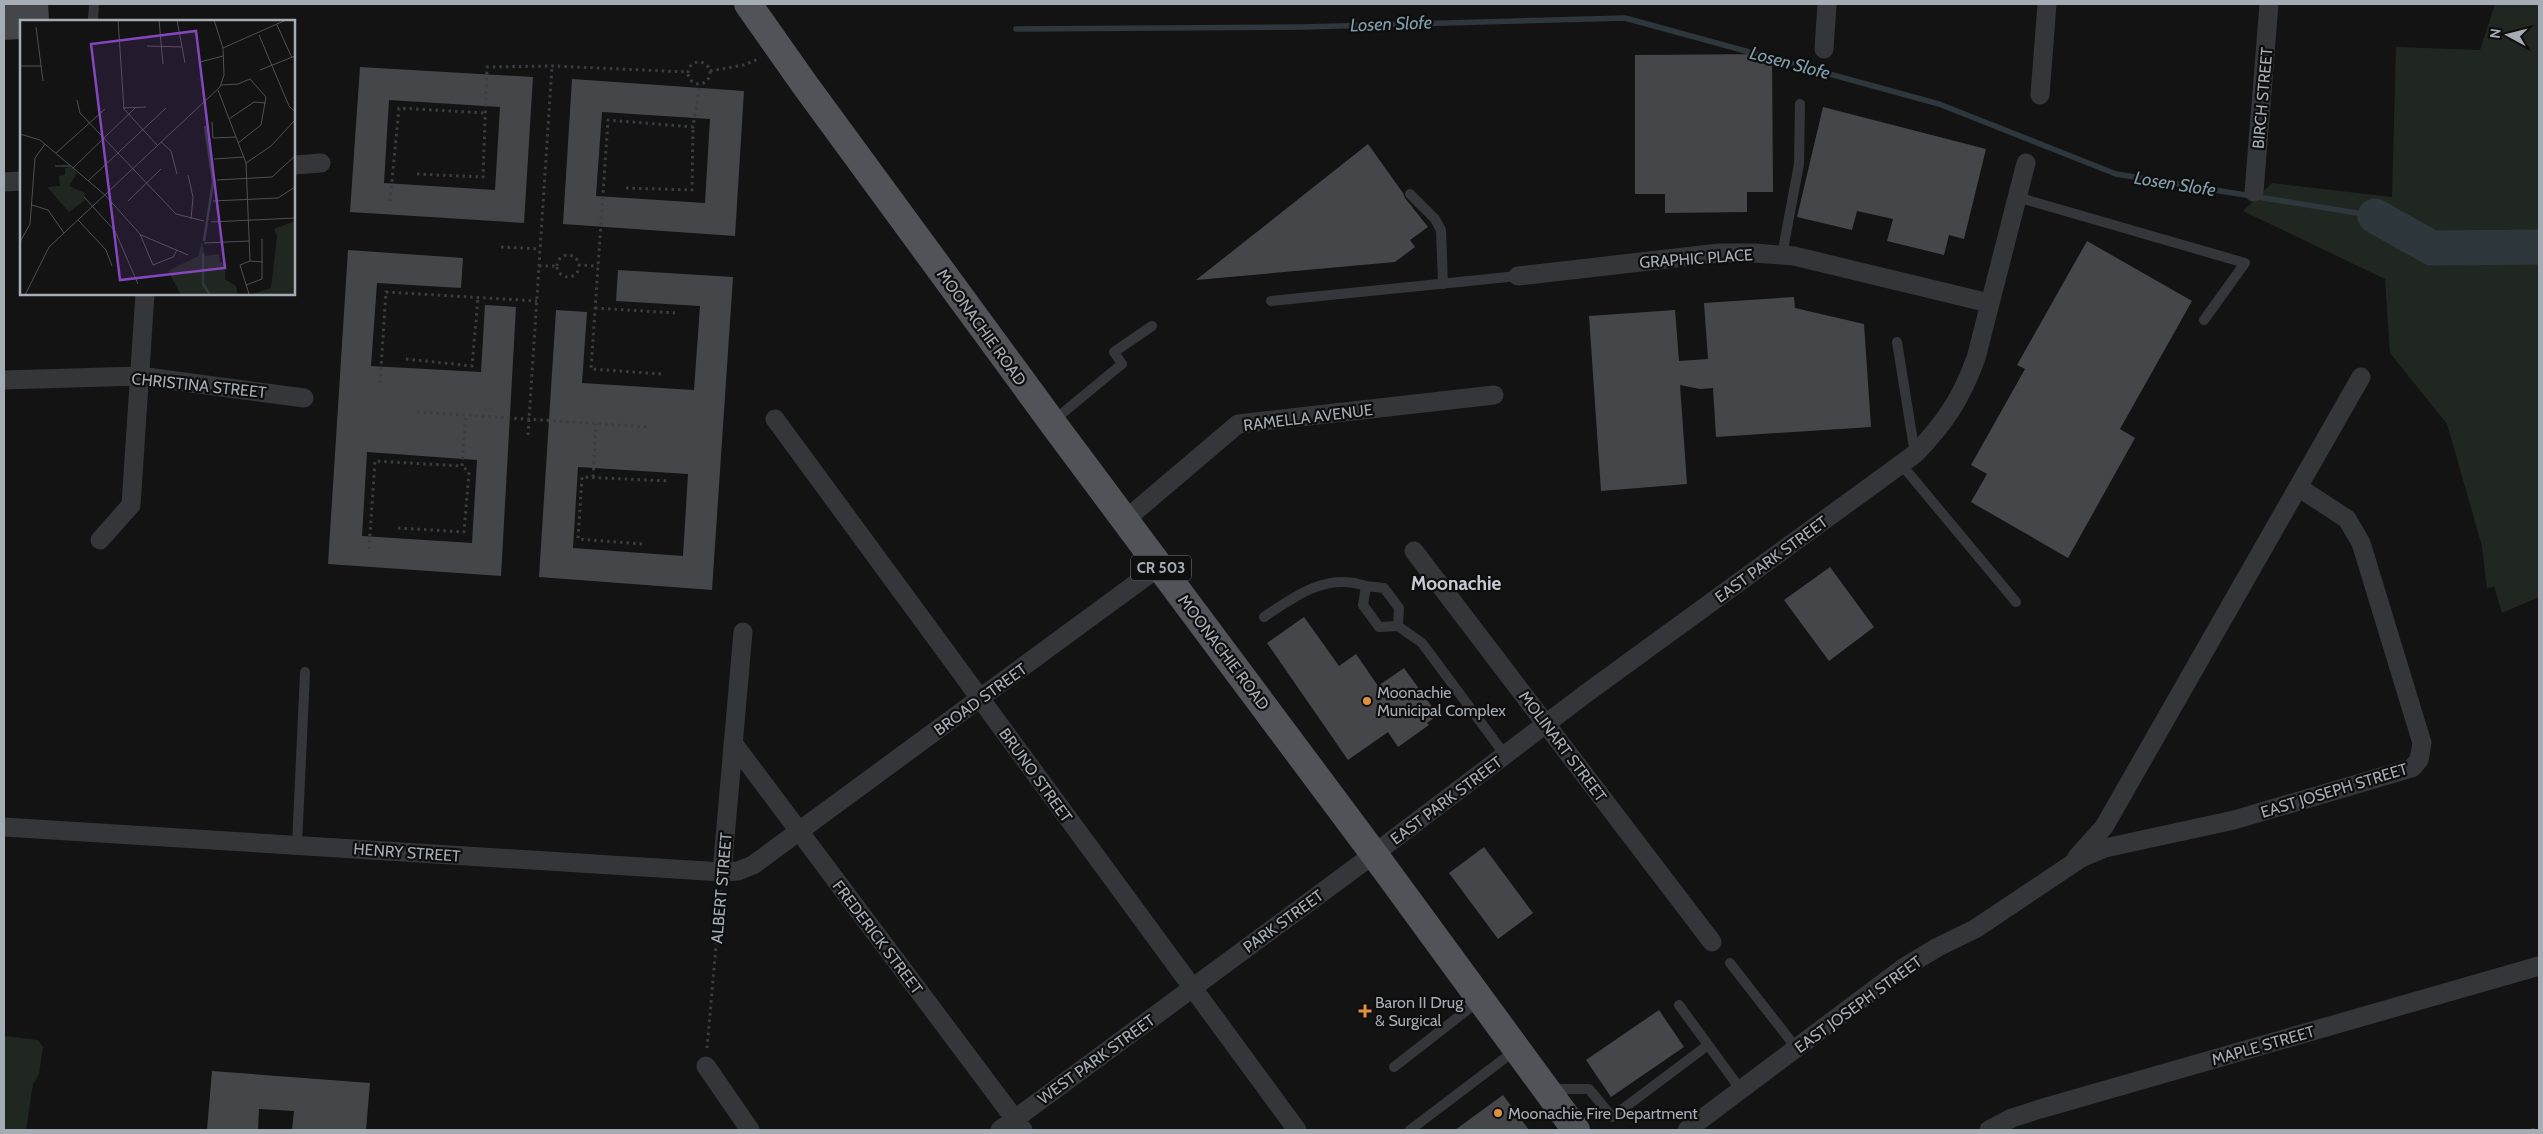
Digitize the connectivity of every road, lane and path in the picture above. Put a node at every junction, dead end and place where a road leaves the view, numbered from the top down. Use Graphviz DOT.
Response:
graph roads {
  1 [pos="94,4"];
  2 [pos="748,4"];
  3 [pos="1827,4"];
  4 [pos="2047,4"];
  5 [pos="2269,4"];
  6 [pos="92,19"];
  7 [pos="1824,48"];
  8 [pos="780,50"];
  9 [pos="552,66"];
  10 [pos="710,70"];
  11 [pos="688,72"];
  12 [pos="700,84"];
  13 [pos="2040,95"];
  14 [pos="1800,104"];
  15 [pos="485,113"];
  16 [pos="693,127"];
  17 [pos="2026,163"];
  18 [pos="321,164"];
  19 [pos="295,165"];
  20 [pos="417,174"];
  21 [pos="20,181"];
  22 [pos="4,182"];
  23 [pos="626,188"];
  24 [pos="2254,192"];
  25 [pos="1410,194"];
  26 [pos="2017,197"];
  27 [pos="390,201"];
  28 [pos="501,247"];
  29 [pos="540,249"];
  30 [pos="1782,255"];
  31 [pos="578,265"];
  32 [pos="539,266"];
  33 [pos="557,266"];
  34 [pos="598,266"];
  35 [pos="1518,276"];
  36 [pos="1443,284"];
  37 [pos="145,295"];
  38 [pos="478,298"];
  39 [pos="537,301"];
  40 [pos="1271,301"];
  41 [pos="1990,303"];
  42 [pos="595,308"];
  43 [pos="676,313"];
  44 [pos="2204,320"];
  45 [pos="1152,326"];
  46 [pos="1897,342"];
  47 [pos="406,359"];
  48 [pos="661,374"];
  49 [pos="139,376"];
  50 [pos="2361,376"];
  51 [pos="4,380"];
  52 [pos="380,384"];
  53 [pos="1494,395"];
  54 [pos="304,398"];
  55 [pos="417,412"];
  56 [pos="466,415"];
  57 [pos="529,419"];
  58 [pos="775,419"];
  59 [pos="1052,421"];
  60 [pos="596,424"];
  61 [pos="651,427"];
  62 [pos="528,435"];
  63 [pos="1908,459"];
  64 [pos="462,466"];
  65 [pos="593,477"];
  66 [pos="669,482"];
  67 [pos="2298,487"];
  68 [pos="1125,520"];
  69 [pos="398,528"];
  70 [pos="100,540"];
  71 [pos="642,544"];
  72 [pos="369,548"];
  73 [pos="1414,551"];
  74 [pos="1160,566"];
  75 [pos="1366,586"];
  76 [pos="2016,602"];
  77 [pos="1264,617"];
  78 [pos="1398,626"];
  79 [pos="743,632"];
  80 [pos="305,672"];
  81 [pos="980,699"];
  82 [pos="1546,724"];
  83 [pos="734,744"];
  84 [pos="1505,755"];
  85 [pos="4,827"];
  86 [pos="799,832"];
  87 [pos="296,844"];
  88 [pos="1374,854"];
  89 [pos="2061,870"];
  90 [pos="722,872"];
  91 [pos="1712,942"];
  92 [pos="1730,963"];
  93 [pos="2539,966"];
  94 [pos="1193,988"];
  95 [pos="1480,1000"];
  96 [pos="1679,1005"];
  97 [pos="1708,1045"];
  98 [pos="1517,1049"];
  99 [pos="1797,1049"];
  100 [pos="706,1066"];
  101 [pos="1394,1067"];
  102 [pos="1546,1089"];
  103 [pos="1741,1090"];
  104 [pos="1013,1127"];
  105 [pos="1699,1127"];
  106 [pos="2539,1128"];
  107 [pos="750,1130"];
  108 [pos="1297,1130"];
  109 [pos="1410,1130"];
  110 [pos="1576,1130"];
  111 [pos="1989,1130"];
  112 [pos="2532,1130"];
  1 -- 6 [label="lane"];
  2 -- 8 [label="main road, MOONACHIE ROAD / CR 503"];
  3 -- 7 [label="street"];
  4 -- 13 [label="street"];
  5 -- 24 [label="street, BIRCH STREET"];
  8 -- 10 [label="path"];
  8 -- 59 [label="main road, MOONACHIE ROAD / CR 503"];
  9 -- 11 [label="path"];
  9 -- 15 [label="path"];
  9 -- 29 [label="path"];
  10 -- 11 [label="path"];
  10 -- 12 [label="path"];
  11 -- 12 [label="path"];
  12 -- 16 [label="path"];
  14 -- 30 [label="lane"];
  15 -- 20 [label="path"];
  15 -- 27 [label="path"];
  16 -- 23 [label="path"];
  16 -- 34 [label="path"];
  17 -- 26 [label="street, EAST PARK STREET"];
  18 -- 19 [label="street"];
  21 -- 22 [label="street"];
  25 -- 36 [label="lane"];
  26 -- 41 [label="street, EAST PARK STREET"];
  26 -- 44 [label="lane"];
  28 -- 29 [label="path"];
  29 -- 32 [label="path"];
  30 -- 35 [label="street, GRAPHIC PLACE"];
  30 -- 41 [label="street, GRAPHIC PLACE"];
  31 -- 33 [label="path"];
  31 -- 33 [label="path"];
  31 -- 34 [label="path"];
  32 -- 33 [label="path"];
  32 -- 39 [label="path"];
  34 -- 42 [label="path"];
  35 -- 36 [label="lane"];
  36 -- 40 [label="lane"];
  37 -- 49 [label="street"];
  38 -- 39 [label="path"];
  38 -- 47 [label="path"];
  38 -- 52 [label="path"];
  39 -- 57 [label="path"];
  41 -- 63 [label="street, EAST PARK STREET"];
  42 -- 43 [label="path"];
  42 -- 48 [label="path"];
  45 -- 59 [label="lane"];
  46 -- 63 [label="lane"];
  49 -- 51 [label="street, CHRISTINA STREET"];
  49 -- 54 [label="street, CHRISTINA STREET"];
  49 -- 70 [label="street"];
  50 -- 67 [label="street, EAST JOSEPH STREET"];
  53 -- 68 [label="street, RAMELLA AVENUE"];
  55 -- 56 [label="path"];
  56 -- 57 [label="path"];
  56 -- 64 [label="path"];
  57 -- 60 [label="path"];
  57 -- 62 [label="path"];
  58 -- 81 [label="street, BRUNO STREET"];
  59 -- 68 [label="main road, MOONACHIE ROAD / CR 503"];
  60 -- 61 [label="path"];
  60 -- 65 [label="path"];
  63 -- 76 [label="lane"];
  63 -- 82 [label="street, EAST PARK STREET"];
  64 -- 69 [label="path"];
  64 -- 72 [label="path"];
  65 -- 66 [label="path"];
  65 -- 71 [label="path"];
  67 -- 89 [label="street, EAST JOSEPH STREET"];
  67 -- 89 [label="street, EAST JOSEPH STREET"];
  68 -- 74 [label="main road, MOONACHIE ROAD / CR 503"];
  73 -- 82 [label="street, MOLINART STREET"];
  74 -- 81 [label="street, BROAD STREET"];
  74 -- 88 [label="main road, MOONACHIE ROAD / CR 503"];
  75 -- 77 [label="lane"];
  75 -- 78 [label="lane"];
  75 -- 78 [label="lane"];
  78 -- 84 [label="lane"];
  79 -- 83 [label="street, ALBERT STREET"];
  80 -- 87 [label="lane"];
  81 -- 86 [label="street, BROAD STREET"];
  81 -- 94 [label="street, BRUNO STREET"];
  82 -- 84 [label="street, EAST PARK STREET"];
  82 -- 91 [label="street, MOLINART STREET"];
  83 -- 86 [label="street, FREDERICK STREET"];
  83 -- 90 [label="street, ALBERT STREET"];
  84 -- 88 [label="street, EAST PARK STREET"];
  85 -- 87 [label="street, HENRY STREET"];
  86 -- 90 [label="street, HENRY STREET"];
  86 -- 104 [label="street, FREDERICK STREET"];
  87 -- 90 [label="street, HENRY STREET"];
  88 -- 94 [label="street, PARK STREET"];
  88 -- 95 [label="main road, MOONACHIE ROAD / CR 503"];
  89 -- 99 [label="street, EAST JOSEPH STREET"];
  90 -- 100 [label="path, ALBERT STREET"];
  92 -- 99 [label="lane"];
  93 -- 111 [label="street, MAPLE STREET"];
  94 -- 104 [label="street, WEST PARK STREET"];
  94 -- 108 [label="street, BRUNO STREET"];
  95 -- 98 [label="main road, MOONACHIE ROAD / CR 503"];
  95 -- 101 [label="lane"];
  96 -- 97 [label="lane"];
  97 -- 102 [label="lane"];
  97 -- 103 [label="lane"];
  98 -- 102 [label="main road, MOONACHIE ROAD / CR 503"];
  98 -- 109 [label="lane"];
  99 -- 103 [label="street, EAST JOSEPH STREET"];
  100 -- 107 [label="street"];
  102 -- 110 [label="main road, MOONACHIE ROAD / CR 503"];
  103 -- 105 [label="street, EAST JOSEPH STREET"];
  106 -- 112 [label="path"];
}
